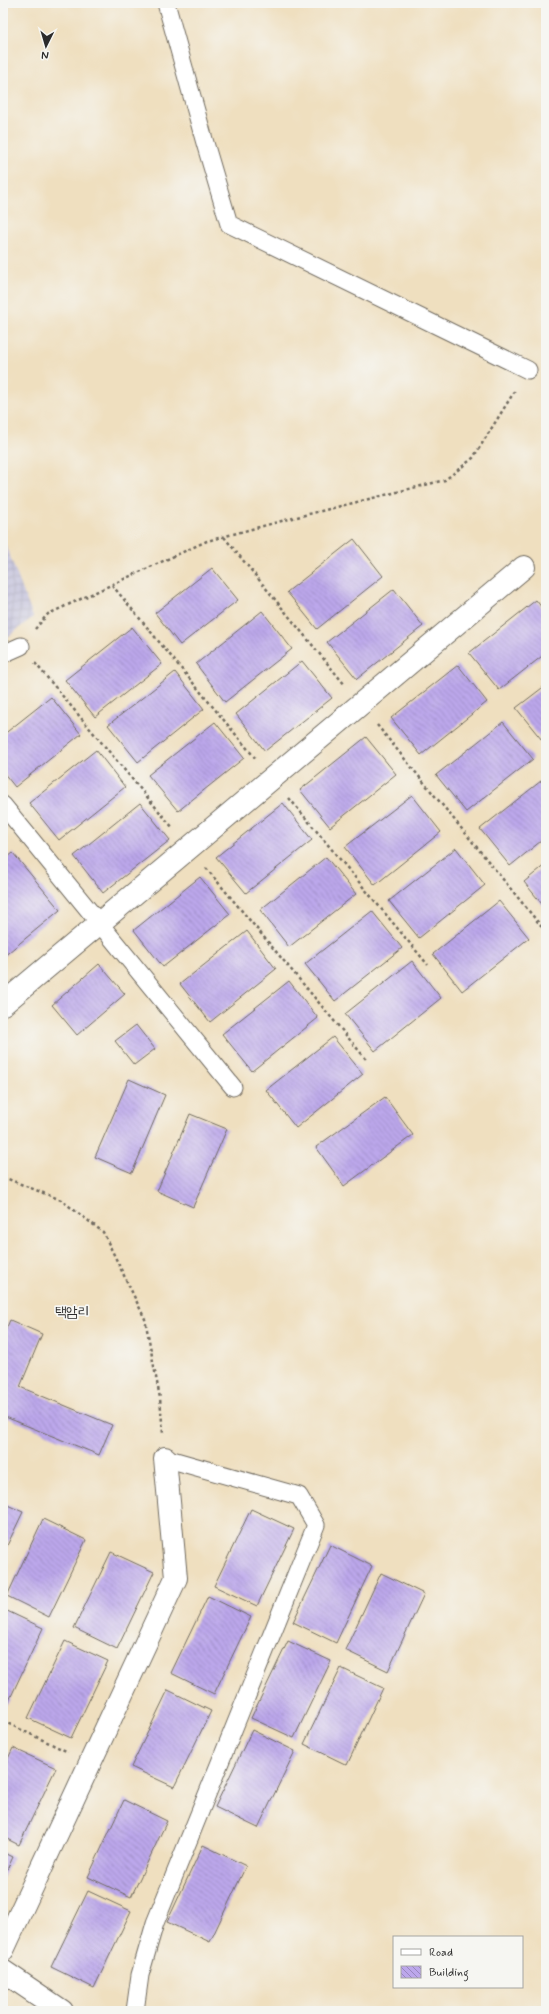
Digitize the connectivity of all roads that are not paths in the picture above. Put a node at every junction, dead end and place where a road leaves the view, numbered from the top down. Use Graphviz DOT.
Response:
graph roads {
  1 [pos="166,3"];
  2 [pos="528,370"];
  3 [pos="524,567"];
  4 [pos="21,646"];
  5 [pos="3,654"];
  6 [pos="3,805"];
  7 [pos="99,924"];
  8 [pos="3,1004"];
  9 [pos="233,1087"];
  10 [pos="165,1458"];
  11 [pos="3,1950"];
  12 [pos="3,1971"];
  13 [pos="62,2011"];
  14 [pos="135,2011"];
  1 -- 2 [label="lane"];
  3 -- 7 [label="street"];
  4 -- 5 [label="lane"];
  6 -- 7 [label="lane"];
  7 -- 8 [label="street"];
  7 -- 9 [label="lane"];
  10 -- 11 [label="street"];
  10 -- 14 [label="lane"];
  12 -- 13 [label="street"];
}
